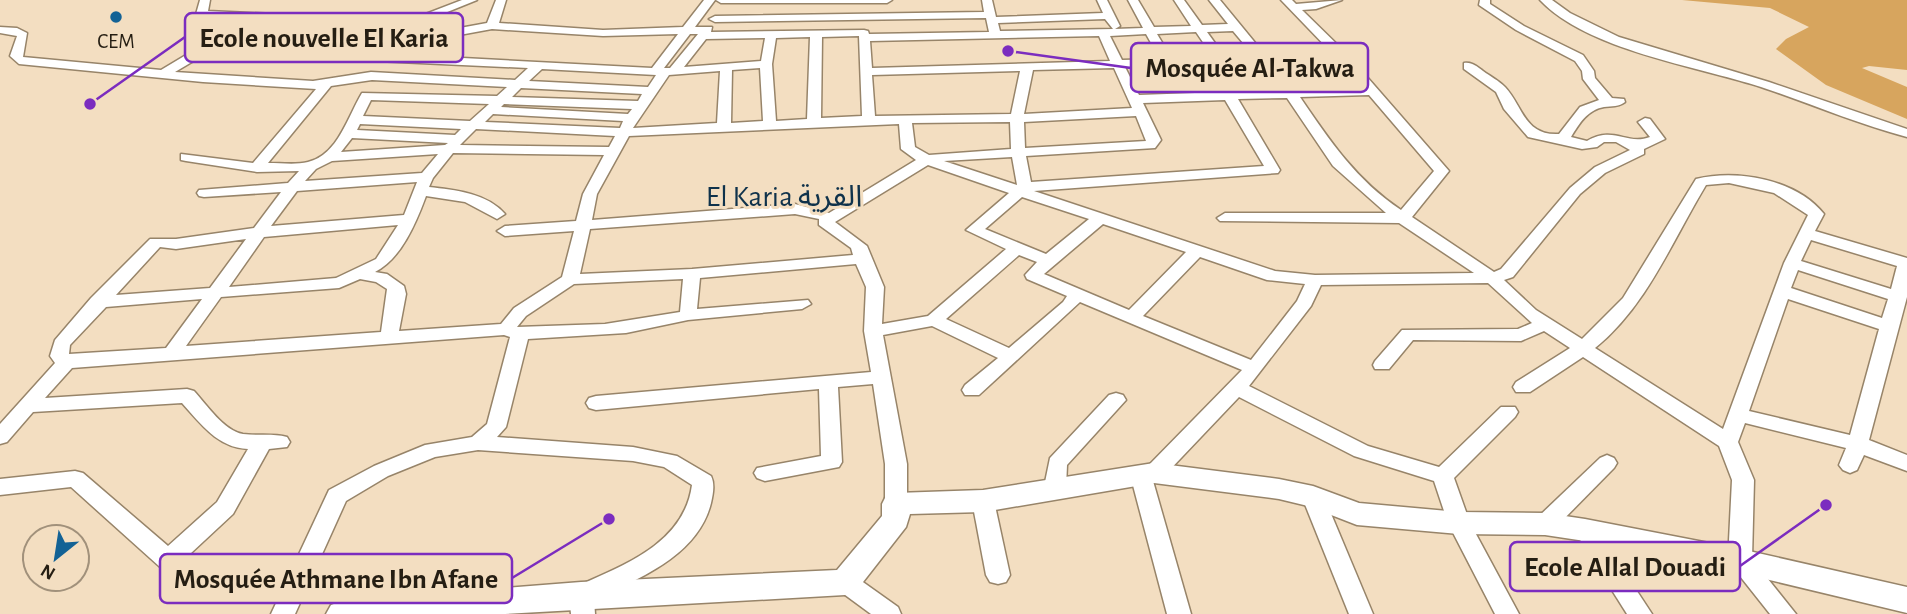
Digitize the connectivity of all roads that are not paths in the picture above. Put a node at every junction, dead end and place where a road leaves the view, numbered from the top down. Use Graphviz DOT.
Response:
graph roads {
  1 [pos="205,0"];
  2 [pos="472,0"];
  3 [pos="501,0"];
  4 [pos="710,0"];
  5 [pos="721,0"];
  6 [pos="887,0"];
  7 [pos="1102,0"];
  8 [pos="1133,0"];
  9 [pos="1179,0"];
  10 [pos="1214,0"];
  11 [pos="1337,0"];
  12 [pos="1485,0"];
  13 [pos="1545,0"];
  14 [pos="729,1"];
  15 [pos="1289,3"];
  16 [pos="205,14"];
  17 [pos="1109,16"];
  18 [pos="991,17"];
  19 [pos="864,18"];
  20 [pos="715,19"];
  21 [pos="411,23"];
  22 [pos="492,26"];
  23 [pos="1236,27"];
  24 [pos="1196,29"];
  25 [pos="0,30"];
  26 [pos="688,30"];
  27 [pos="1148,30"];
  28 [pos="1110,32"];
  29 [pos="705,33"];
  30 [pos="816,34"];
  31 [pos="771,35"];
  32 [pos="864,35"];
  33 [pos="437,36"];
  34 [pos="205,49"];
  35 [pos="377,57"];
  36 [pos="1343,57"];
  37 [pos="392,58"];
  38 [pos="438,61"];
  39 [pos="1222,62"];
  40 [pos="1262,62"];
  41 [pos="766,64"];
  42 [pos="1169,65"];
  43 [pos="538,66"];
  44 [pos="726,66"];
  45 [pos="1118,66"];
  46 [pos="1468,66"];
  47 [pos="1027,68"];
  48 [pos="665,71"];
  49 [pos="166,72"];
  50 [pos="866,72"];
  51 [pos="371,76"];
  52 [pos="318,84"];
  53 [pos="518,84"];
  54 [pos="1371,91"];
  55 [pos="1291,94"];
  56 [pos="1230,97"];
  57 [pos="496,104"];
  58 [pos="1138,106"];
  59 [pos="636,112"];
  60 [pos="1017,118"];
  61 [pos="905,119"];
  62 [pos="869,120"];
  63 [pos="814,122"];
  64 [pos="1645,122"];
  65 [pos="475,124"];
  66 [pos="770,124"];
  67 [pos="724,126"];
  68 [pos="351,127"];
  69 [pos="1907,133"];
  70 [pos="1563,138"];
  71 [pos="455,144"];
  72 [pos="1636,147"];
  73 [pos="613,151"];
  74 [pos="1018,154"];
  75 [pos="186,157"];
  76 [pos="329,157"];
  77 [pos="927,160"];
  78 [pos="312,166"];
  79 [pos="257,168"];
  80 [pos="423,184"];
  81 [pos="291,188"];
  82 [pos="1023,190"];
  83 [pos="204,193"];
  84 [pos="497,214"];
  85 [pos="832,218"];
  86 [pos="1225,218"];
  87 [pos="1403,218"];
  88 [pos="410,219"];
  89 [pos="1098,219"];
  90 [pos="582,225"];
  91 [pos="262,232"];
  92 [pos="505,232"];
  93 [pos="1807,234"];
  94 [pos="1017,248"];
  95 [pos="1196,252"];
  96 [pos="862,259"];
  97 [pos="1048,261"];
  98 [pos="1791,263"];
  99 [pos="382,270"];
  100 [pos="692,274"];
  101 [pos="1492,278"];
  102 [pos="570,279"];
  103 [pos="1315,280"];
  104 [pos="1782,291"];
  105 [pos="217,293"];
  106 [pos="1076,296"];
  107 [pos="97,302"];
  108 [pos="802,304"];
  109 [pos="688,315"];
  110 [pos="1897,315"];
  111 [pos="1131,318"];
  112 [pos="934,320"];
  113 [pos="1544,324"];
  114 [pos="873,331"];
  115 [pos="513,332"];
  116 [pos="389,337"];
  117 [pos="1581,348"];
  118 [pos="172,353"];
  119 [pos="1010,356"];
  120 [pos="66,362"];
  121 [pos="1382,365"];
  122 [pos="1255,368"];
  123 [pos="882,377"];
  124 [pos="828,381"];
  125 [pos="1523,387"];
  126 [pos="1237,388"];
  127 [pos="972,390"];
  128 [pos="1116,400"];
  129 [pos="596,403"];
  130 [pos="29,406"];
  131 [pos="1508,412"];
  132 [pos="1738,415"];
  133 [pos="0,437"];
  134 [pos="1728,442"];
  135 [pos="478,443"];
  136 [pos="1858,444"];
  137 [pos="1608,463"];
  138 [pos="1907,463"];
  139 [pos="1850,465"];
  140 [pos="765,473"];
  141 [pos="1147,473"];
  142 [pos="1443,476"];
  143 [pos="0,487"];
  144 [pos="1055,487"];
  145 [pos="1313,497"];
  146 [pos="983,501"];
  147 [pos="896,504"];
  148 [pos="1460,523"];
  149 [pos="1545,524"];
  150 [pos="1585,530"];
  151 [pos="1741,561"];
  152 [pos="998,575"];
  153 [pos="845,582"];
  154 [pos="1907,600"];
  155 [pos="582,604"];
  156 [pos="283,614"];
  157 [pos="342,614"];
  158 [pos="889,614"];
  159 [pos="1179,614"];
  160 [pos="1361,614"];
  161 [pos="1507,614"];
  162 [pos="1640,614"];
  163 [pos="1784,614"];
  1 -- 16 [label="street"];
  2 -- 21 [label="street"];
  3 -- 22 [label="street"];
  4 -- 26 [label="street"];
  5 -- 14 [label="street"];
  6 -- 14 [label="street"];
  7 -- 17 [label="street"];
  8 -- 27 [label="street"];
  9 -- 24 [label="street"];
  10 -- 23 [label="street"];
  11 -- 15 [label="street"];
  12 -- 70 [label="street"];
  13 -- 69 [label="street"];
  14 -- 20 [label="street"];
  15 -- 36 [label="street"];
  16 -- 21 [label="street"];
  16 -- 34 [label="street"];
  17 -- 18 [label="street"];
  17 -- 28 [label="street"];
  18 -- 19 [label="street"];
  18 -- 28 [label="street"];
  18 -- 32 [label="street"];
  19 -- 20 [label="street"];
  19 -- 32 [label="street"];
  20 -- 29 [label="street"];
  21 -- 33 [label="street"];
  22 -- 26 [label="street"];
  22 -- 33 [label="street"];
  23 -- 24 [label="street"];
  23 -- 40 [label="street"];
  24 -- 27 [label="street"];
  24 -- 39 [label="street"];
  25 -- 49 [label="street"];
  26 -- 29 [label="street"];
  26 -- 48 [label="street"];
  27 -- 28 [label="street"];
  27 -- 42 [label="street"];
  28 -- 45 [label="street"];
  29 -- 31 [label="street"];
  29 -- 48 [label="street"];
  30 -- 31 [label="street"];
  30 -- 32 [label="street"];
  30 -- 63 [label="street"];
  31 -- 41 [label="street"];
  32 -- 50 [label="street"];
  33 -- 35 [label="street"];
  33 -- 38 [label="street"];
  34 -- 35 [label="street"];
  34 -- 49 [label="street"];
  35 -- 37 [label="street"];
  36 -- 40 [label="street"];
  36 -- 54 [label="street"];
  37 -- 38 [label="street"];
  37 -- 51 [label="street"];
  38 -- 43 [label="street"];
  39 -- 40 [label="street"];
  39 -- 42 [label="street"];
  40 -- 55 [label="street"];
  41 -- 44 [label="street"];
  41 -- 66 [label="street"];
  42 -- 45 [label="street"];
  43 -- 48 [label="street"];
  43 -- 53 [label="street"];
  44 -- 48 [label="street"];
  44 -- 67 [label="street"];
  45 -- 47 [label="street"];
  45 -- 58 [label="street"];
  46 -- 70 [label="street"];
  47 -- 50 [label="street"];
  47 -- 60 [label="street"];
  48 -- 59 [label="street"];
  49 -- 52 [label="street"];
  50 -- 62 [label="street"];
  51 -- 52 [label="street"];
  51 -- 53 [label="street"];
  52 -- 79 [label="street"];
  53 -- 57 [label="street"];
  53 -- 59 [label="street"];
  54 -- 55 [label="street"];
  54 -- 87 [label="street"];
  55 -- 56 [label="street"];
  55 -- 87 [label="street"];
  56 -- 58 [label="street"];
  56 -- 82 [label="street"];
  57 -- 59 [label="street"];
  57 -- 65 [label="street"];
  57 -- 68 [label="street"];
  58 -- 60 [label="street"];
  58 -- 74 [label="street"];
  59 -- 65 [label="street"];
  59 -- 67 [label="street"];
  59 -- 73 [label="street"];
  60 -- 61 [label="street"];
  60 -- 74 [label="street"];
  61 -- 62 [label="street"];
  61 -- 77 [label="street"];
  62 -- 63 [label="street"];
  63 -- 66 [label="street"];
  64 -- 72 [label="street"];
  65 -- 68 [label="street"];
  65 -- 71 [label="street"];
  66 -- 67 [label="street"];
  68 -- 71 [label="street"];
  68 -- 76 [label="street"];
  70 -- 72 [label="street"];
  71 -- 73 [label="street"];
  71 -- 76 [label="street"];
  71 -- 80 [label="street"];
  72 -- 101 [label="street"];
  73 -- 90 [label="street"];
  74 -- 77 [label="street"];
  74 -- 82 [label="street"];
  75 -- 79 [label="street"];
  76 -- 78 [label="street"];
  77 -- 82 [label="street"];
  77 -- 85 [label="street"];
  78 -- 79 [label="street"];
  78 -- 81 [label="street"];
  80 -- 81 [label="street"];
  80 -- 84 [label="street"];
  80 -- 88 [label="street"];
  81 -- 83 [label="street"];
  81 -- 91 [label="street"];
  82 -- 89 [label="street"];
  82 -- 94 [label="street"];
  85 -- 90 [label="street"];
  85 -- 96 [label="street"];
  86 -- 87 [label="street"];
  87 -- 101 [label="street"];
  88 -- 91 [label="street"];
  88 -- 99 [label="street"];
  89 -- 95 [label="street"];
  89 -- 97 [label="street"];
  90 -- 92 [label="street"];
  90 -- 102 [label="street"];
  91 -- 105 [label="street"];
  91 -- 107 [label="street"];
  93 -- 98 [label="street"];
  93 -- 110 [label="street"];
  93 -- 117 [label="street"];
  94 -- 97 [label="street"];
  94 -- 112 [label="street"];
  95 -- 103 [label="street"];
  95 -- 111 [label="street"];
  96 -- 100 [label="street"];
  96 -- 114 [label="street"];
  97 -- 106 [label="street"];
  98 -- 104 [label="street"];
  98 -- 110 [label="street"];
  99 -- 105 [label="street"];
  99 -- 116 [label="street"];
  100 -- 102 [label="street"];
  100 -- 109 [label="street"];
  101 -- 103 [label="street"];
  101 -- 113 [label="street"];
  102 -- 115 [label="street"];
  103 -- 122 [label="street"];
  104 -- 110 [label="street"];
  104 -- 132 [label="street"];
  105 -- 107 [label="street"];
  105 -- 118 [label="street"];
  106 -- 111 [label="street"];
  106 -- 119 [label="street"];
  107 -- 120 [label="street"];
  108 -- 109 [label="street"];
  109 -- 115 [label="street"];
  110 -- 136 [label="street"];
  111 -- 122 [label="street"];
  112 -- 114 [label="street"];
  112 -- 119 [label="street"];
  113 -- 117 [label="street"];
  113 -- 121 [label="street"];
  114 -- 123 [label="street"];
  115 -- 116 [label="street"];
  115 -- 135 [label="street"];
  116 -- 118 [label="street"];
  117 -- 125 [label="street"];
  117 -- 134 [label="street"];
  118 -- 120 [label="street"];
  119 -- 127 [label="street"];
  120 -- 130 [label="street"];
  122 -- 126 [label="street"];
  123 -- 124 [label="street"];
  123 -- 147 [label="street"];
  124 -- 129 [label="street"];
  124 -- 140 [label="street"];
  126 -- 141 [label="street"];
  126 -- 142 [label="street"];
  128 -- 144 [label="street"];
  130 -- 133 [label="street"];
  130 -- 143 [label="street"];
  131 -- 142 [label="street"];
  132 -- 134 [label="street"];
  132 -- 136 [label="street"];
  134 -- 151 [label="street"];
  135 -- 155 [label="street"];
  135 -- 156 [label="street"];
  136 -- 138 [label="street"];
  136 -- 139 [label="street"];
  137 -- 149 [label="street"];
  141 -- 144 [label="street"];
  141 -- 145 [label="street"];
  141 -- 159 [label="street"];
  142 -- 148 [label="street"];
  144 -- 146 [label="street"];
  145 -- 148 [label="street"];
  145 -- 160 [label="street"];
  146 -- 147 [label="street"];
  146 -- 152 [label="street"];
  147 -- 153 [label="street"];
  148 -- 149 [label="street"];
  148 -- 161 [label="street"];
  149 -- 150 [label="street"];
  150 -- 151 [label="street"];
  150 -- 162 [label="street"];
  151 -- 154 [label="street"];
  151 -- 163 [label="street"];
  153 -- 155 [label="street"];
  153 -- 158 [label="street"];
  155 -- 157 [label="street"];
}
